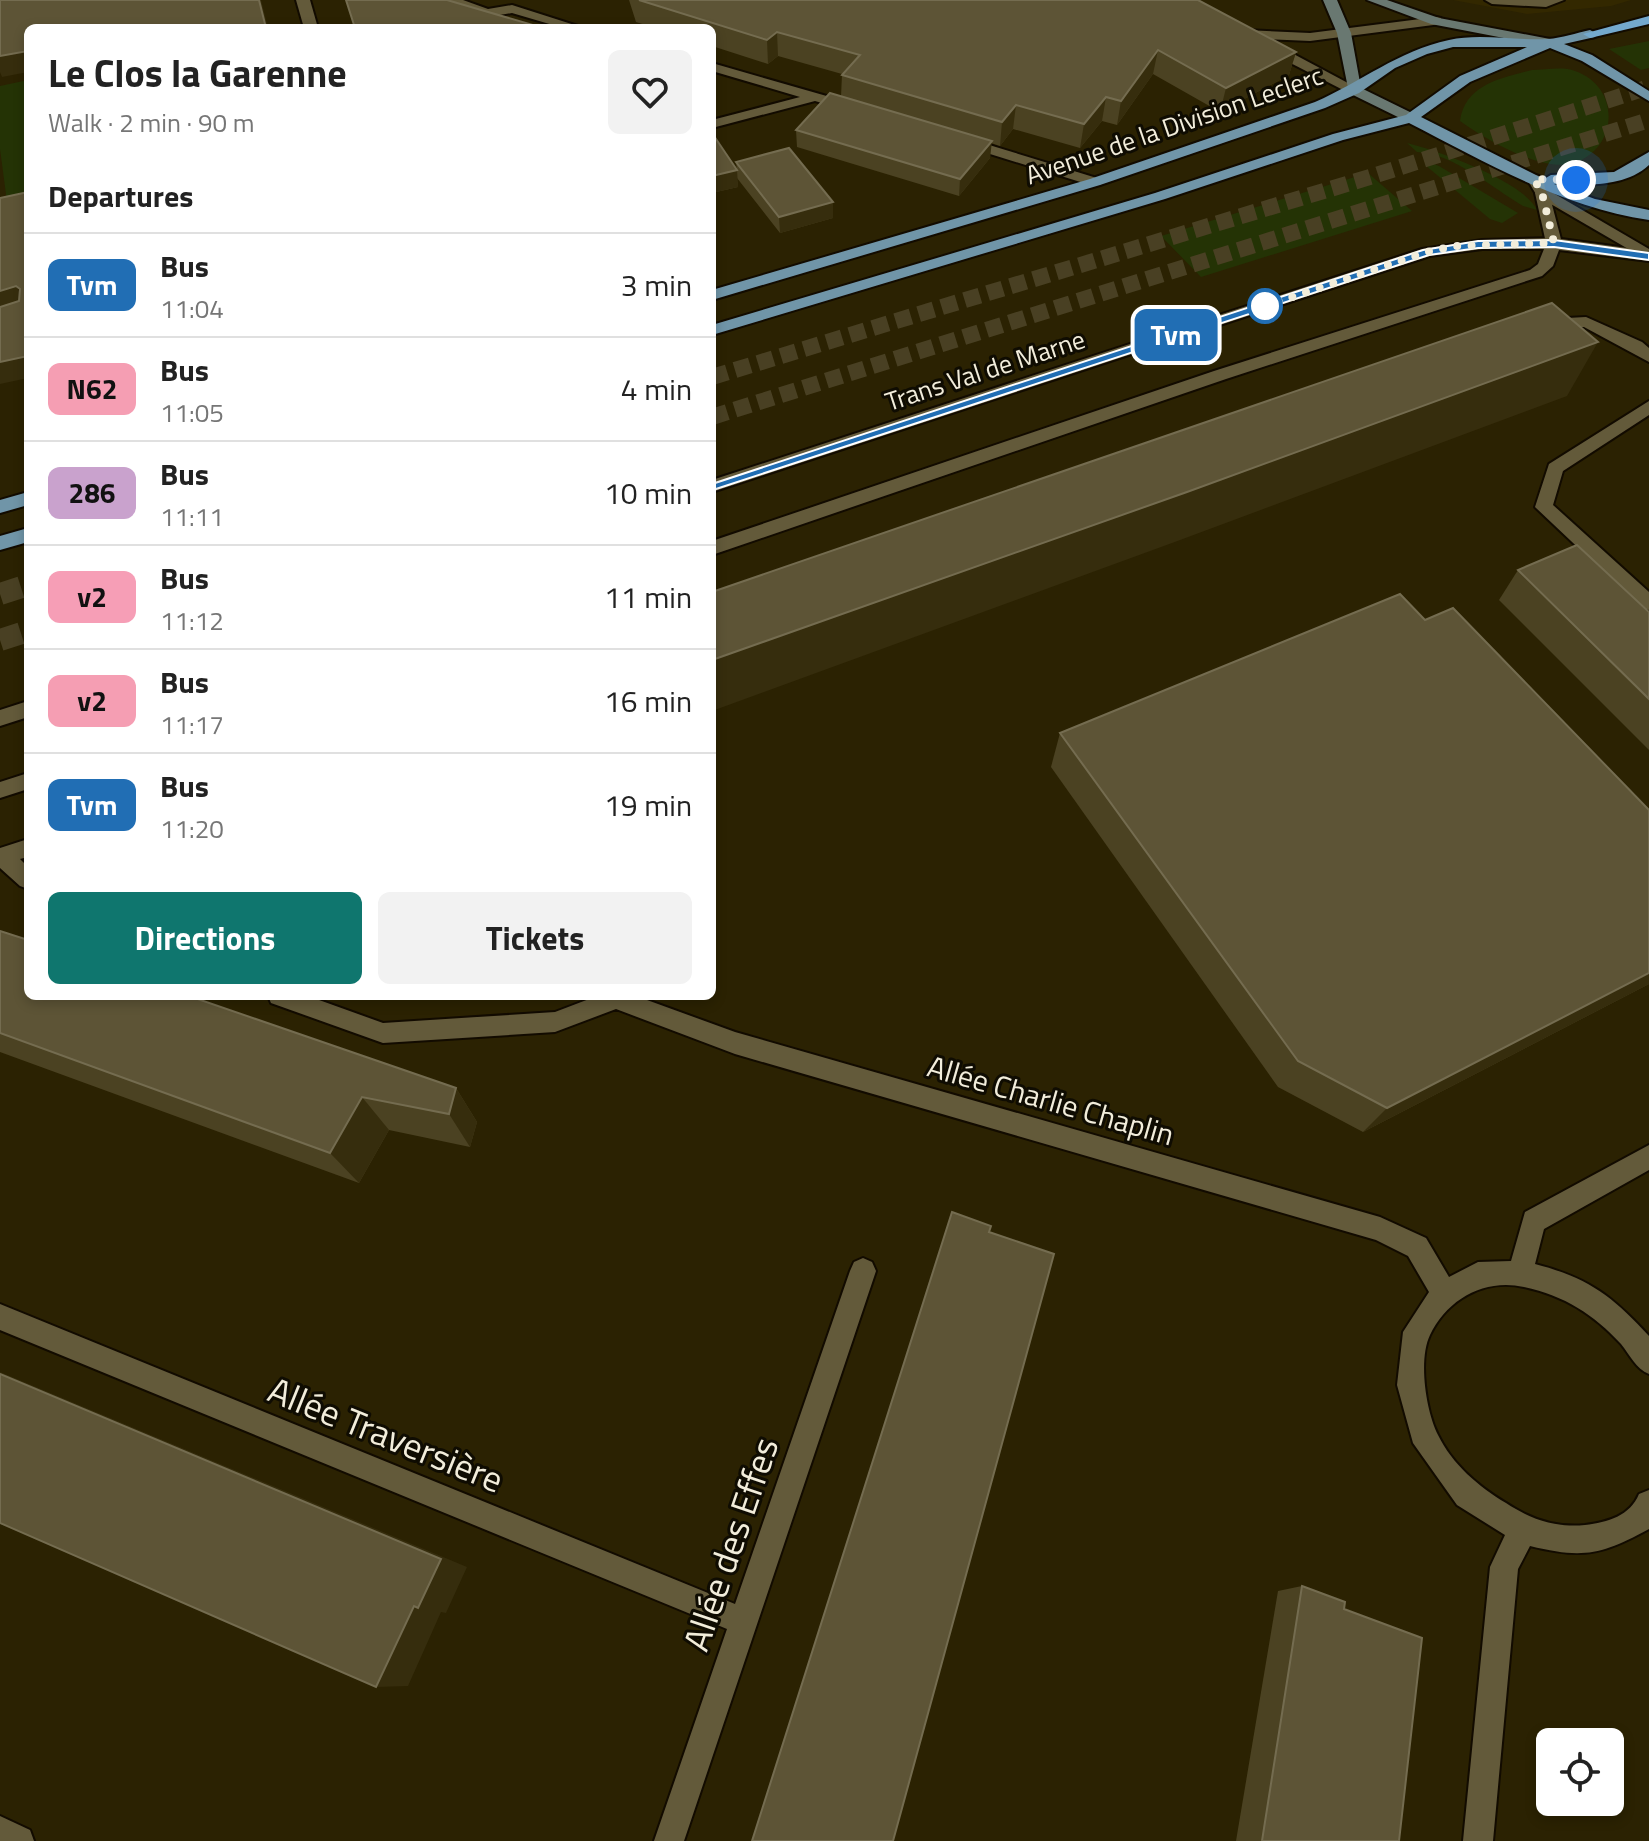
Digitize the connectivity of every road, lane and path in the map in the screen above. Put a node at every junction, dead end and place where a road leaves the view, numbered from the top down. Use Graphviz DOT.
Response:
graph roads {
  1 [pos="303,0"];
  2 [pos="450,0"];
  3 [pos="532,0"];
  4 [pos="1330,0"];
  5 [pos="1374,0"];
  6 [pos="1492,0"];
  7 [pos="1557,0"];
  8 [pos="512,7"];
  9 [pos="1649,20"];
  10 [pos="1436,21"];
  11 [pos="310,24"];
  12 [pos="565,24"];
  13 [pos="1344,33"];
  14 [pos="1590,34"];
  15 [pos="1550,43"];
  16 [pos="716,68"];
  17 [pos="1354,90"];
  18 [pos="817,97"];
  19 [pos="1649,97"];
  20 [pos="875,115"];
  21 [pos="1411,118"];
  22 [pos="716,123"];
  23 [pos="949,137"];
  24 [pos="1649,156"];
  25 [pos="1095,182"];
  26 [pos="1538,186"];
  27 [pos="1649,215"];
  28 [pos="1554,243"];
  29 [pos="1649,256"];
  30 [pos="716,294"];
  31 [pos="1532,328"];
  32 [pos="716,329"];
  33 [pos="1649,357"];
  34 [pos="1649,407"];
  35 [pos="716,485"];
  36 [pos="24,499"];
  37 [pos="0,507"];
  38 [pos="24,536"];
  39 [pos="0,543"];
  40 [pos="716,547"];
  41 [pos="1649,603"];
  42 [pos="24,710"];
  43 [pos="0,718"];
  44 [pos="24,782"];
  45 [pos="0,790"];
  46 [pos="24,849"];
  47 [pos="1,856"];
  48 [pos="24,876"];
  49 [pos="290,1000"];
  50 [pos="607,1000"];
  51 [pos="617,1000"];
  52 [pos="1649,1157"];
  53 [pos="863,1271"];
  54 [pos="1520,1273"];
  55 [pos="1444,1293"];
  56 [pos="0,1317"];
  57 [pos="1649,1361"];
  58 [pos="1647,1515"];
  59 [pos="1523,1530"];
  60 [pos="744,1622"];
  61 [pos="0,1831"];
  62 [pos="19,1841"];
  63 [pos="669,1841"];
  64 [pos="1478,1841"];
  1 -- 11 [label="street"];
  2 -- 8 [label="street"];
  3 -- 8 [label="street"];
  4 -- 13 [label="main road"];
  5 -- 10 [label="main road"];
  6 -- 7 [label="street"];
  8 -- 12 [label="street"];
  9 -- 14 [label="highway, Avenue de la Division Leclerc"];
  10 -- 13 [label="street"];
  10 -- 15 [label="main road"];
  13 -- 17 [label="main road"];
  13 -- 17 [label="street"];
  14 -- 15 [label="main road, Avenue de la Division Leclerc"];
  15 -- 17 [label="main road, Avenue de la Division Leclerc"];
  15 -- 19 [label="main road"];
  15 -- 21 [label="main road"];
  16 -- 18 [label="street"];
  17 -- 21 [label="main road"];
  17 -- 25 [label="main road, Avenue de la Division Leclerc"];
  18 -- 20 [label="street"];
  18 -- 22 [label="street"];
  21 -- 26 [label="main road"];
  21 -- 32 [label="main road, Avenue de la Division Leclerc"];
  23 -- 25 [label="street"];
  24 -- 26 [label="main road"];
  25 -- 30 [label="main road, Avenue de la Division Leclerc"];
  26 -- 27 [label="main road"];
  26 -- 28 [label="street"];
  26 -- 29 [label="street"];
  28 -- 29 [label="street, Trans Val de Marne"];
  28 -- 35 [label="street, Trans Val de Marne"];
  28 -- 40 [label="street"];
  31 -- 33 [label="street"];
  34 -- 41 [label="street"];
  36 -- 37 [label="main road"];
  38 -- 39 [label="main road"];
  42 -- 43 [label="street"];
  44 -- 45 [label="street"];
  46 -- 47 [label="street"];
  47 -- 48 [label="street"];
  49 -- 50 [label="street, Allée Charlie Chaplin"];
  51 -- 55 [label="street, Allée Charlie Chaplin"];
  52 -- 54 [label="street"];
  53 -- 60 [label="street, Allée des Effes"];
  54 -- 55 [label="street"];
  54 -- 57 [label="street"];
  55 -- 59 [label="street"];
  56 -- 60 [label="street, Allée Traversière"];
  58 -- 59 [label="street"];
  59 -- 64 [label="street"];
  60 -- 63 [label="street, Allée des Effes"];
  61 -- 62 [label="street"];
}
